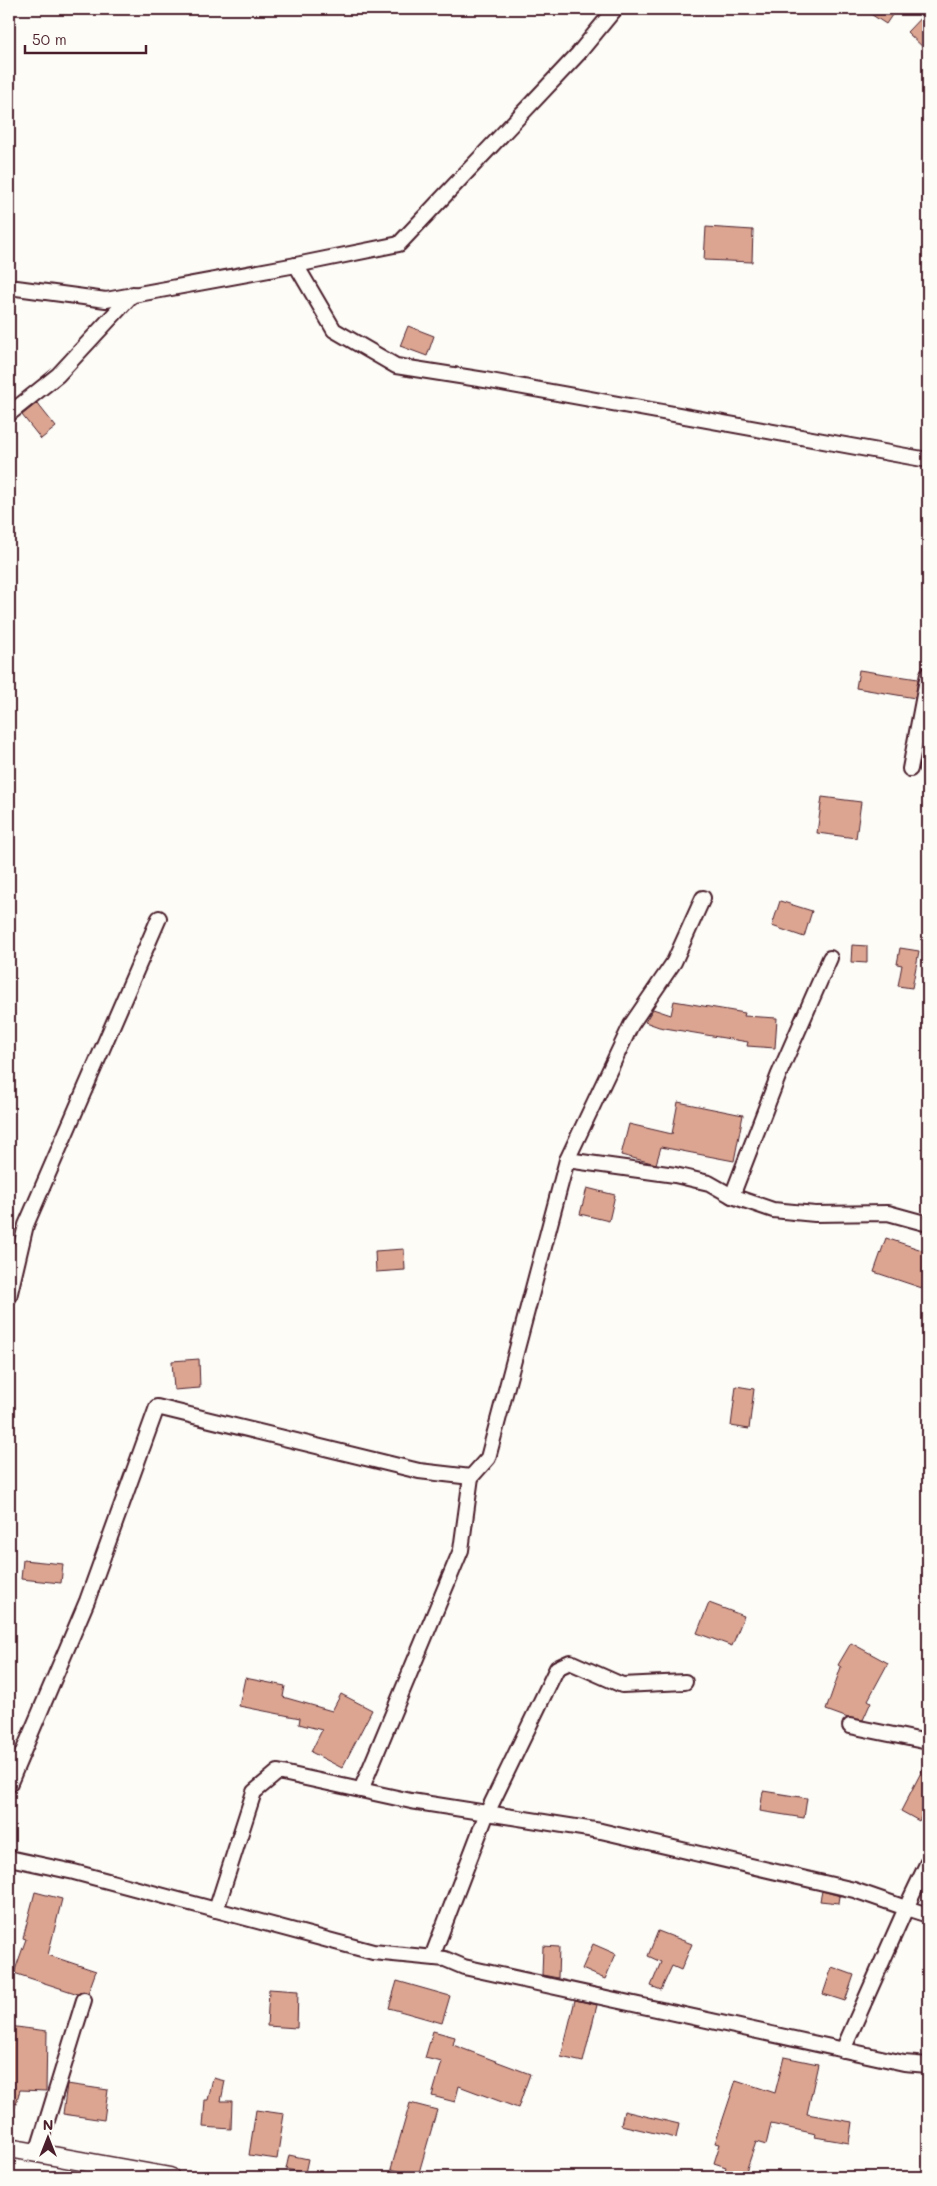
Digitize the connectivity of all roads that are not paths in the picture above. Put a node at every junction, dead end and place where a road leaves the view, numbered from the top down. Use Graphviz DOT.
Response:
graph roads {
  1 [pos="615,9"];
  2 [pos="296,265"];
  3 [pos="9,287"];
  4 [pos="133,294"];
  5 [pos="9,414"];
  6 [pos="928,460"];
  7 [pos="928,674"];
  8 [pos="910,769"];
  9 [pos="703,898"];
  10 [pos="159,918"];
  11 [pos="830,958"];
  12 [pos="568,1160"];
  13 [pos="732,1196"];
  14 [pos="928,1224"];
  15 [pos="9,1298"];
  16 [pos="471,1477"];
  17 [pos="685,1682"];
  18 [pos="850,1726"];
  19 [pos="928,1742"];
  20 [pos="9,1785"];
  21 [pos="361,1790"];
  22 [pos="487,1813"];
  23 [pos="9,1858"];
  24 [pos="928,1862"];
  25 [pos="906,1908"];
  26 [pos="216,1910"];
  27 [pos="928,1914"];
  28 [pos="432,1957"];
  29 [pos="84,2000"];
  30 [pos="843,2050"];
  31 [pos="928,2065"];
  32 [pos="9,2148"];
  33 [pos="37,2153"];
  34 [pos="170,2177"];
  1 -- 2 [label="street"];
  2 -- 4 [label="street"];
  2 -- 6 [label="street"];
  3 -- 4 [label="street"];
  4 -- 5 [label="street"];
  7 -- 8 [label="street"];
  9 -- 12 [label="street"];
  10 -- 15 [label="street"];
  11 -- 13 [label="street"];
  12 -- 13 [label="street"];
  12 -- 16 [label="street"];
  13 -- 14 [label="street"];
  16 -- 20 [label="street"];
  16 -- 21 [label="street"];
  17 -- 22 [label="street"];
  18 -- 19 [label="street"];
  21 -- 22 [label="street"];
  21 -- 26 [label="street"];
  22 -- 25 [label="street"];
  22 -- 28 [label="street"];
  23 -- 26 [label="street"];
  24 -- 25 [label="street"];
  25 -- 27 [label="street"];
  25 -- 30 [label="street"];
  26 -- 28 [label="street"];
  28 -- 30 [label="street"];
  29 -- 33 [label="street"];
  30 -- 31 [label="street"];
  32 -- 33 [label="street"];
  33 -- 34 [label="street"];
}
